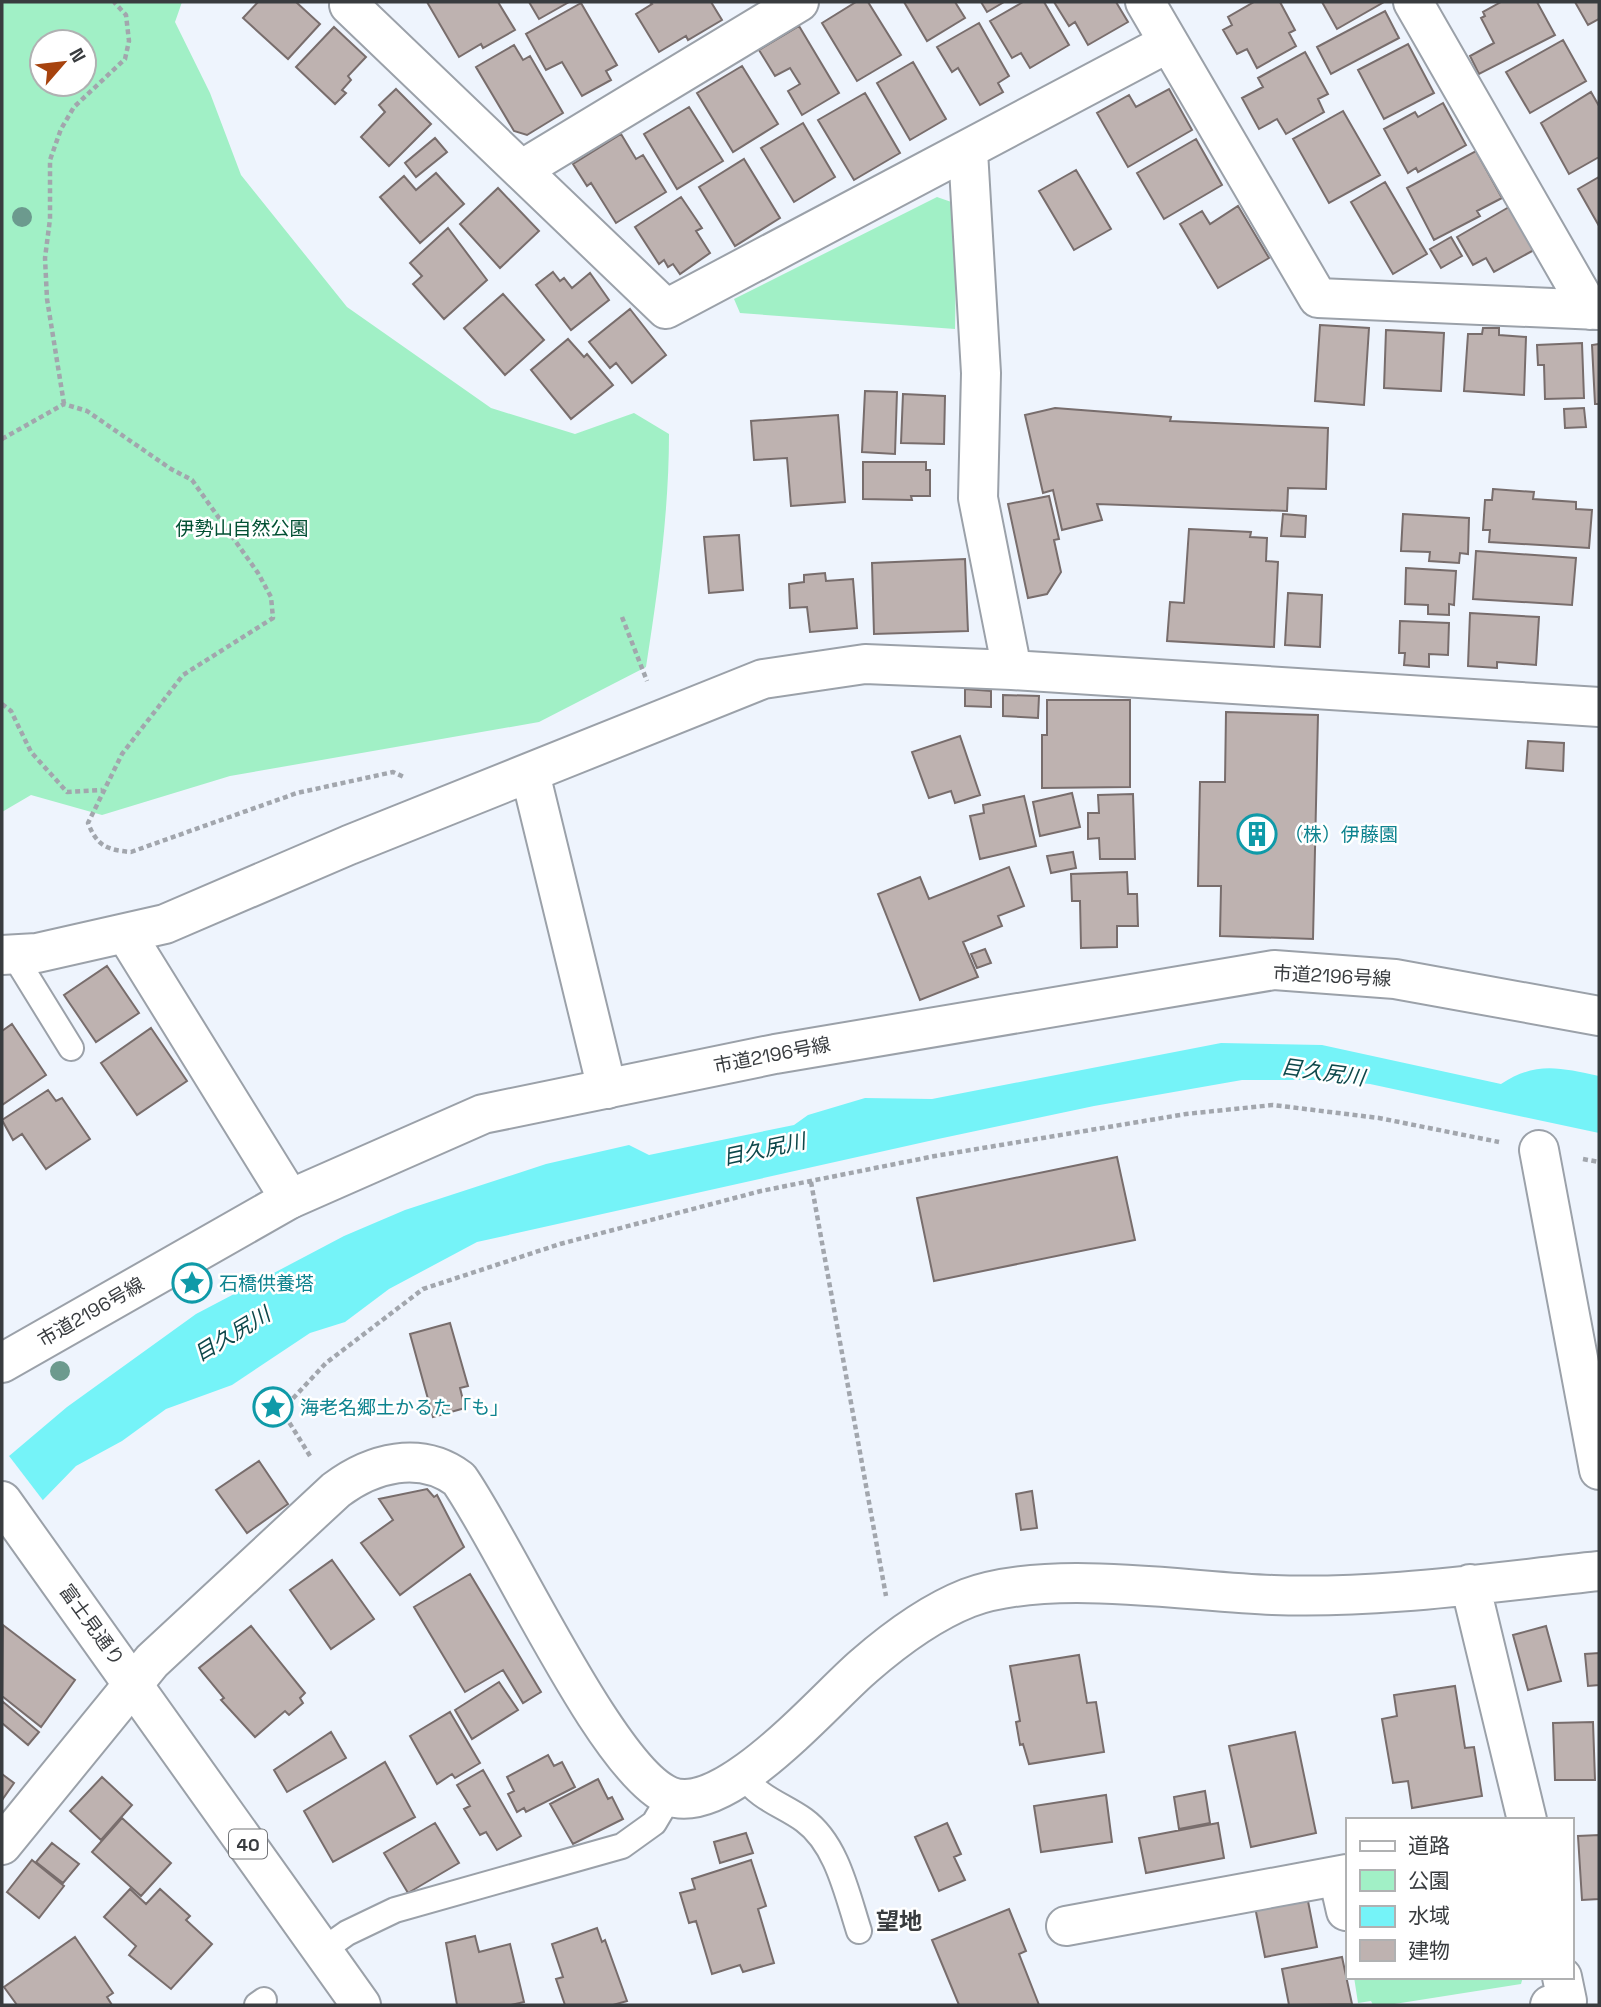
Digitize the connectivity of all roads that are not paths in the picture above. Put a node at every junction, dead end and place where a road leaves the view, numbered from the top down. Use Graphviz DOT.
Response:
graph roads {
  1 [pos="354,2"];
  2 [pos="799,2"];
  3 [pos="1145,2"];
  4 [pos="1413,2"];
  5 [pos="1168,43"];
  6 [pos="968,151"];
  7 [pos="521,170"];
  8 [pos="1595,310"];
  9 [pos="1012,670"];
  10 [pos="1599,707"];
  11 [pos="530,773"];
  12 [pos="126,934"];
  13 [pos="7,955"];
  14 [pos="1599,1016"];
  15 [pos="71,1048"];
  16 [pos="607,1088"];
  17 [pos="1539,1150"];
  18 [pos="290,1199"];
  19 [pos="2,1363"];
  20 [pos="1599,1470"];
  21 [pos="2,1501"];
  22 [pos="1599,1571"];
  23 [pos="1470,1584"];
  24 [pos="134,1682"];
  25 [pos="744,1776"];
  26 [pos="670,1797"];
  27 [pos="1527,1818"];
  28 [pos="2,1845"];
  29 [pos="1344,1887"];
  30 [pos="1066,1926"];
  31 [pos="859,1931"];
  32 [pos="323,1950"];
  33 [pos="1562,1979"];
  34 [pos="361,2005"];
  35 [pos="1550,2005"];
  1 -- 7 [label="street"];
  2 -- 7 [label="street"];
  3 -- 5 [label="street"];
  4 -- 8 [label="street"];
  5 -- 6 [label="street"];
  5 -- 8 [label="street"];
  6 -- 7 [label="street"];
  6 -- 9 [label="street"];
  9 -- 10 [label="street"];
  9 -- 11 [label="street"];
  11 -- 12 [label="street"];
  11 -- 16 [label="street"];
  12 -- 13 [label="street"];
  12 -- 18 [label="street"];
  13 -- 15 [label="lane"];
  14 -- 16 [label="street, 市道2196号線"];
  16 -- 18 [label="street, 市道2196号線"];
  17 -- 20 [label="street"];
  18 -- 19 [label="street, 市道2196号線"];
  21 -- 24 [label="street, 富士見通り / 40"];
  22 -- 23 [label="street"];
  23 -- 25 [label="street"];
  23 -- 27 [label="street"];
  24 -- 26 [label="street"];
  24 -- 28 [label="street"];
  24 -- 32 [label="street, 40"];
  25 -- 26 [label="street"];
  25 -- 31 [label="lane"];
  26 -- 32 [label="lane"];
  29 -- 30 [label="street"];
  32 -- 34 [label="street, 40"];
  33 -- 35 [label="street"];
}
